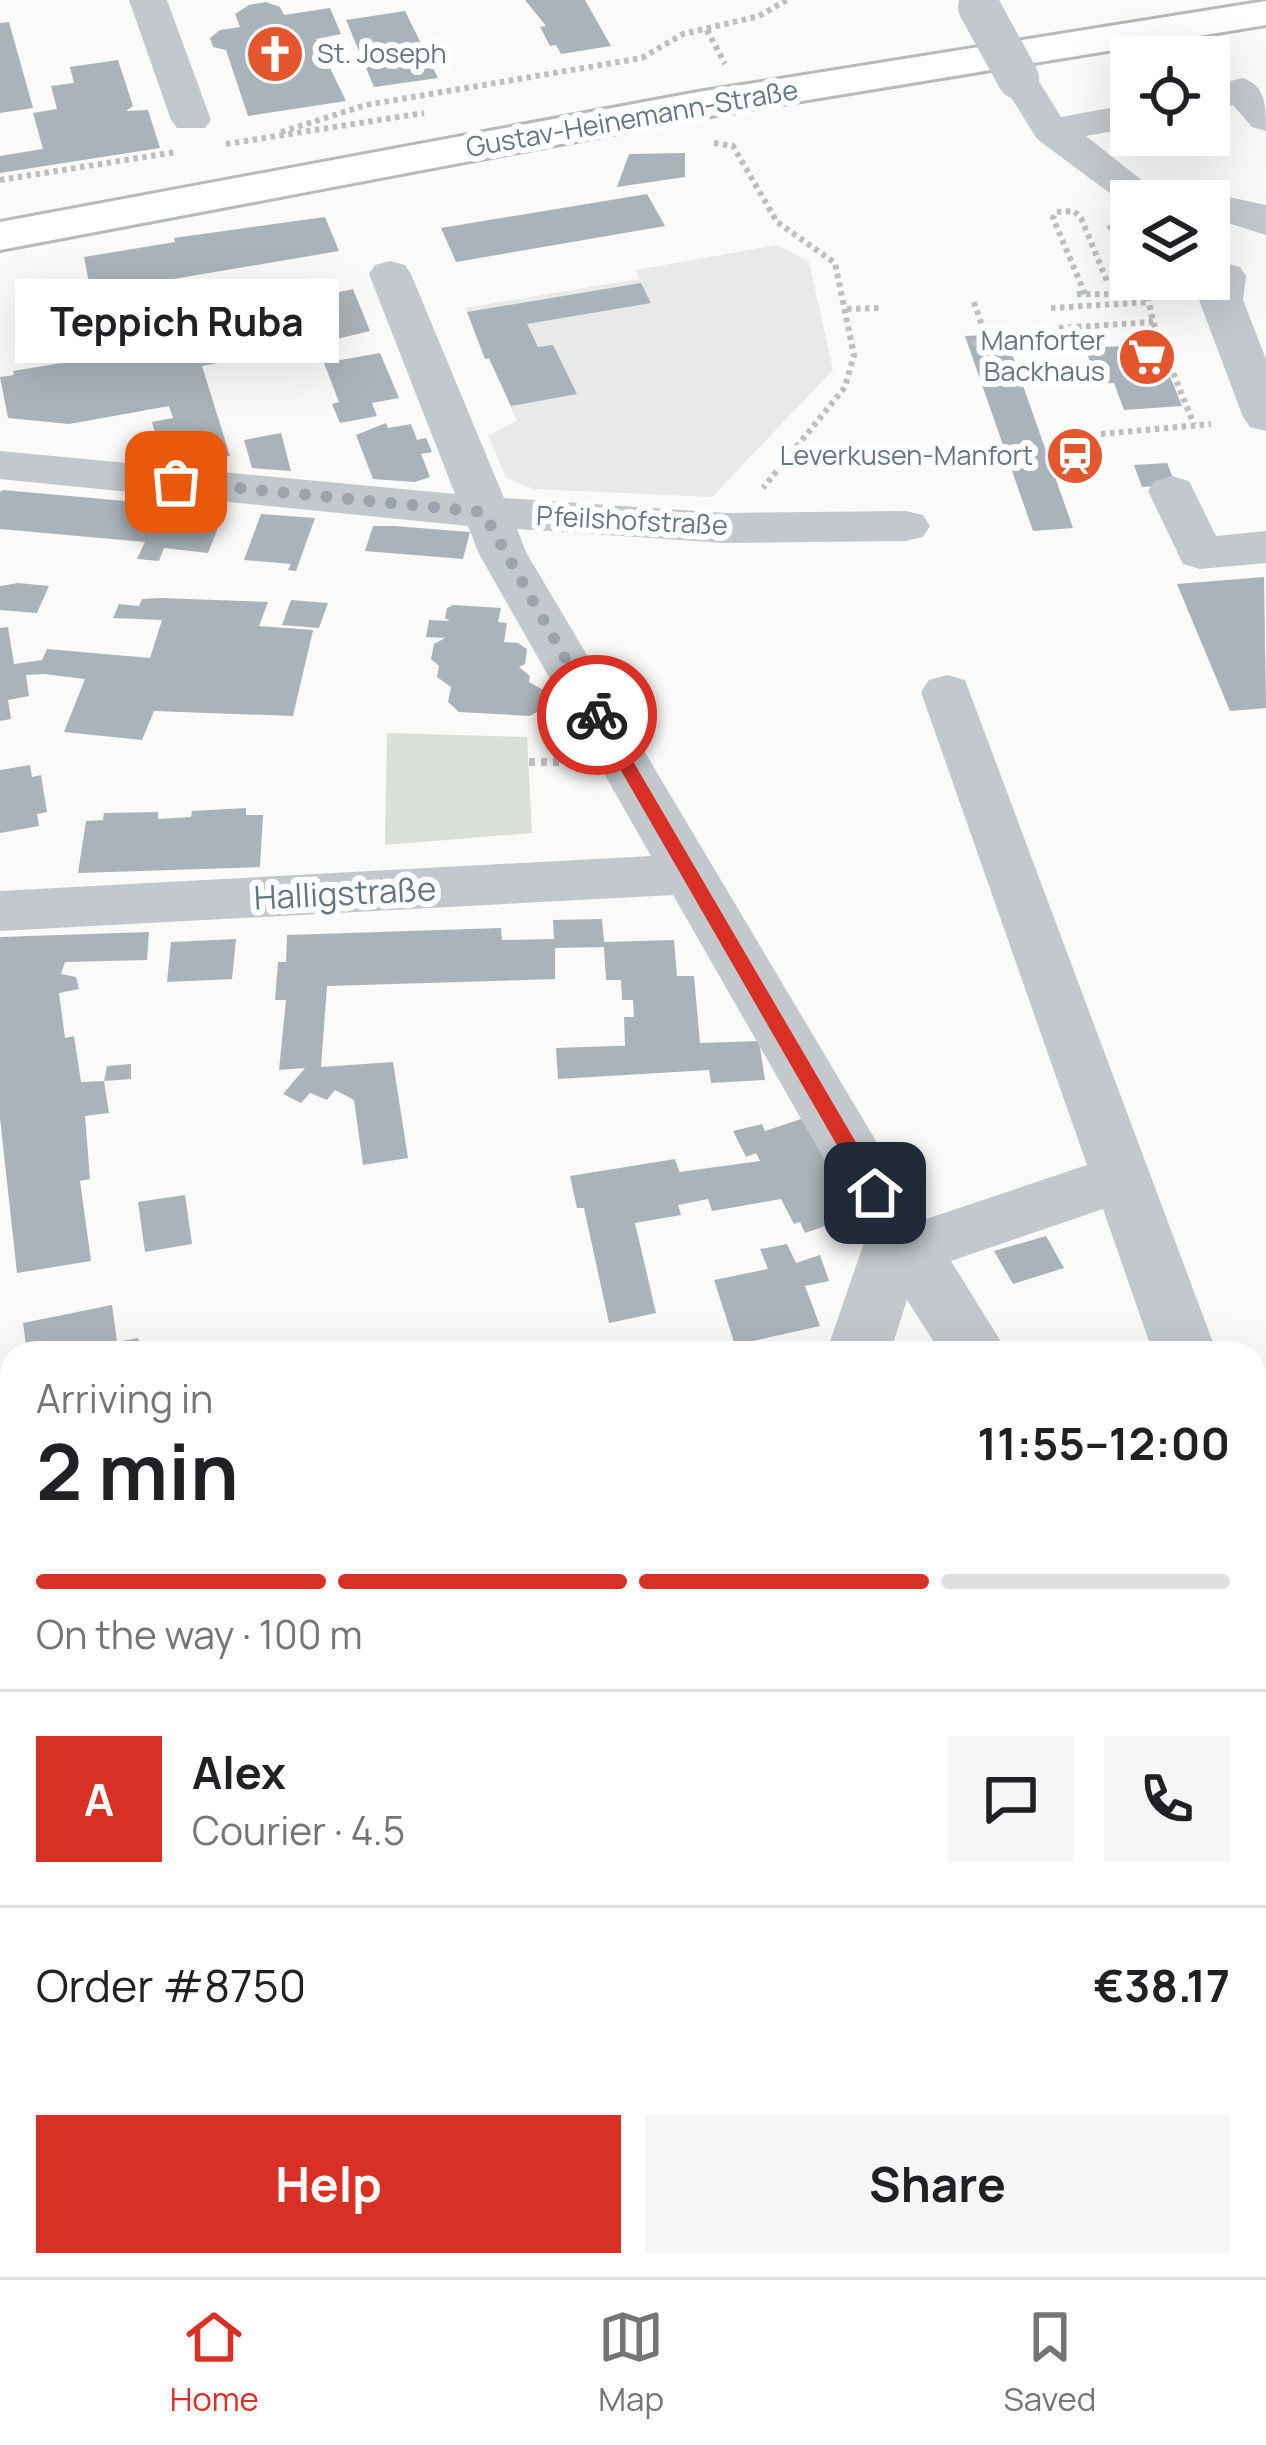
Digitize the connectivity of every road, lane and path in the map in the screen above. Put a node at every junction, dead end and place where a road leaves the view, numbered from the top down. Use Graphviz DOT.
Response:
graph roads {
  1 [pos="148,0"];
  2 [pos="787,0"];
  3 [pos="1219,0"];
  4 [pos="978,4"];
  5 [pos="1266,14"];
  6 [pos="707,30"];
  7 [pos="725,64"];
  8 [pos="1230,94"];
  9 [pos="1266,118"];
  10 [pos="1110,120"];
  11 [pos="1051,131"];
  12 [pos="196,139"];
  13 [pos="712,142"];
  14 [pos="0,180"];
  15 [pos="1118,180"];
  16 [pos="0,202"];
  17 [pos="1230,209"];
  18 [pos="1266,222"];
  19 [pos="0,236"];
  20 [pos="1233,272"];
  21 [pos="390,274"];
  22 [pos="1149,292"];
  23 [pos="974,302"];
  24 [pos="1150,302"];
  25 [pos="880,308"];
  26 [pos="1051,308"];
  27 [pos="847,309"];
  28 [pos="1153,322"];
  29 [pos="1059,328"];
  30 [pos="985,335"];
  31 [pos="1002,344"];
  32 [pos="973,345"];
  33 [pos="1179,346"];
  34 [pos="1163,347"];
  35 [pos="1256,367"];
  36 [pos="1266,417"];
  37 [pos="1210,424"];
  38 [pos="1194,425"];
  39 [pos="1100,434"];
  40 [pos="0,465"];
  41 [pos="1172,491"];
  42 [pos="483,512"];
  43 [pos="905,526"];
  44 [pos="726,528"];
  45 [pos="1266,547"];
  46 [pos="947,692"];
  47 [pos="690,874"];
  48 [pos="0,911"];
  49 [pos="1122,1178"];
  50 [pos="904,1241"];
  51 [pos="864,1341"];
  52 [pos="968,1341"];
  53 [pos="1180,1341"];
  1 -- 12 [label="street"];
  2 -- 6 [label="path"];
  3 -- 16 [label="main road, Gustav-Heinemann-Straße"];
  4 -- 11 [label="street, bridge"];
  5 -- 19 [label="main road, Gustav-Heinemann-Straße"];
  6 -- 7 [label="path"];
  6 -- 12 [label="path"];
  8 -- 9 [label="street"];
  10 -- 11 [label="street"];
  11 -- 15 [label="street"];
  12 -- 14 [label="path"];
  13 -- 27 [label="path"];
  17 -- 18 [label="street"];
  20 -- 35 [label="street"];
  21 -- 42 [label="street"];
  22 -- 22 [label="path"];
  23 -- 30 [label="path"];
  24 -- 26 [label="path"];
  24 -- 28 [label="path"];
  25 -- 27 [label="path"];
  27 -- 44 [label="path"];
  28 -- 29 [label="path"];
  28 -- 34 [label="path"];
  30 -- 31 [label="path"];
  30 -- 32 [label="path"];
  33 -- 34 [label="path"];
  34 -- 38 [label="path"];
  35 -- 36 [label="street"];
  37 -- 38 [label="path"];
  38 -- 39 [label="path"];
  40 -- 42 [label="street, Pfeilshofstraße"];
  41 -- 45 [label="street"];
  42 -- 44 [label="street, Pfeilshofstraße"];
  42 -- 47 [label="street"];
  43 -- 44 [label="street, Pfeilshofstraße"];
  46 -- 49 [label="street"];
  47 -- 48 [label="street, Halligstraße"];
  47 -- 50 [label="street"];
  49 -- 50 [label="street"];
  49 -- 53 [label="street"];
  50 -- 51 [label="street"];
  50 -- 52 [label="street"];
}
